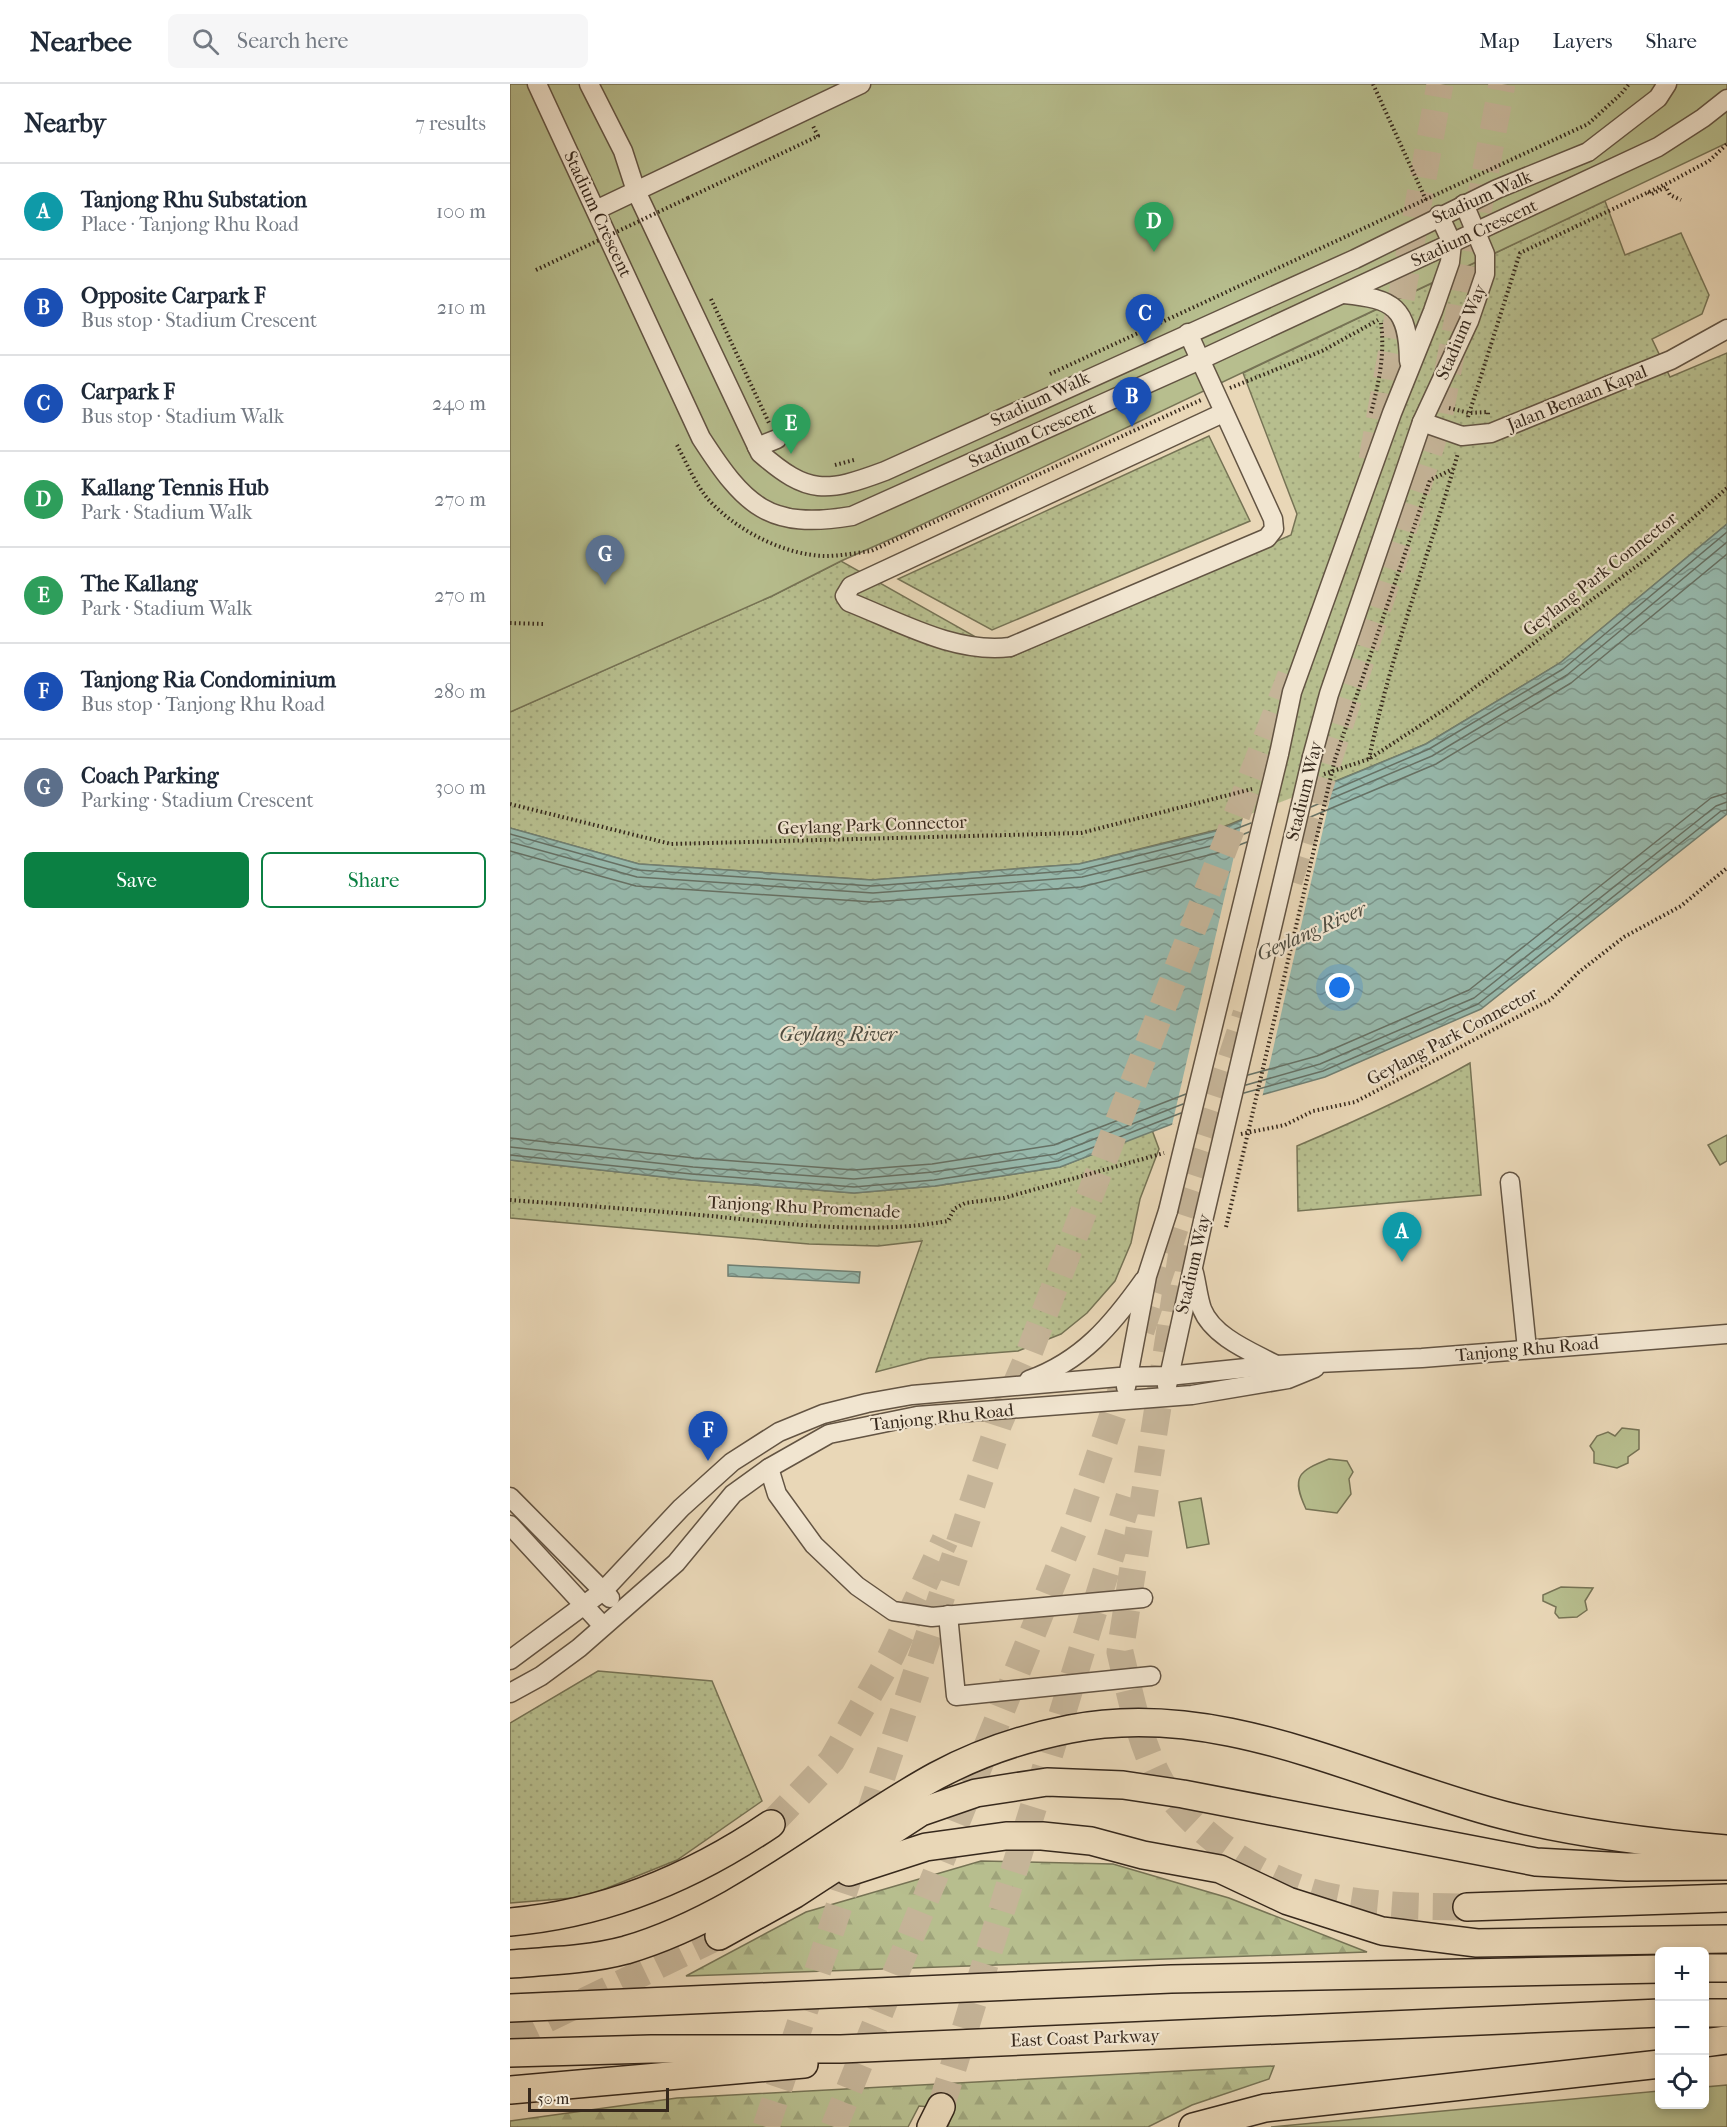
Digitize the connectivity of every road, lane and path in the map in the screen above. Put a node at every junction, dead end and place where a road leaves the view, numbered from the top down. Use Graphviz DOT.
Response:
graph roads {
  1 [pos="537,84"];
  2 [pos="589,84"];
  3 [pos="861,84"];
  4 [pos="1373,84"];
  5 [pos="1629,84"];
  6 [pos="1667,84"];
  7 [pos="1727,99"];
  8 [pos="806,110"];
  9 [pos="1727,144"];
  10 [pos="636,191"];
  11 [pos="1648,191"];
  12 [pos="1426,200"];
  13 [pos="1681,200"];
  14 [pos="1464,204"];
  15 [pos="596,210"];
  16 [pos="1439,215"];
  17 [pos="1478,232"];
  18 [pos="1452,243"];
  19 [pos="536,270"];
  20 [pos="1344,294"];
  21 [pos="711,299"];
  22 [pos="1381,318"];
  23 [pos="1727,329"];
  24 [pos="1188,333"];
  25 [pos="1200,360"];
  26 [pos="1409,368"];
  27 [pos="1045,377"];
  28 [pos="1215,394"];
  29 [pos="1430,403"];
  30 [pos="1222,413"];
  31 [pos="1469,413"];
  32 [pos="1422,422"];
  33 [pos="1491,433"];
  34 [pos="1462,436"];
  35 [pos="777,439"];
  36 [pos="757,447"];
  37 [pos="856,460"];
  38 [pos="828,467"];
  39 [pos="1454,468"];
  40 [pos="1727,488"];
  41 [pos="510,623"];
  42 [pos="544,624"];
  43 [pos="1235,792"];
  44 [pos="510,804"];
  45 [pos="1727,868"];
  46 [pos="1233,1136"];
  47 [pos="1176,1150"];
  48 [pos="1510,1182"];
  49 [pos="510,1200"];
  50 [pos="1226,1227"];
  51 [pos="1193,1265"];
  52 [pos="1147,1276"];
  53 [pos="1727,1334"];
  54 [pos="1527,1349"];
  55 [pos="1326,1363"];
  56 [pos="1276,1365"];
  57 [pos="1168,1376"];
  58 [pos="1128,1377"];
  59 [pos="1013,1386"];
  60 [pos="1166,1398"];
  61 [pos="1124,1400"];
  62 [pos="769,1468"];
  63 [pos="510,1497"];
  64 [pos="510,1525"];
  65 [pos="625,1567"];
  66 [pos="582,1570"];
  67 [pos="603,1591"];
  68 [pos="1143,1598"];
  69 [pos="584,1604"];
  70 [pos="621,1611"];
  71 [pos="948,1615"];
  72 [pos="603,1626"];
  73 [pos="510,1659"];
  74 [pos="1150,1676"];
  75 [pos="510,1693"];
  76 [pos="771,1824"];
  77 [pos="1727,1849"];
  78 [pos="1727,1866"];
  79 [pos="795,1894"];
  80 [pos="1727,1898"];
  81 [pos="1467,1907"];
  82 [pos="510,1922"];
  83 [pos="719,1936"];
  84 [pos="1727,1939"];
  85 [pos="510,1964"];
  86 [pos="1709,1968"];
  87 [pos="1727,1968"];
  88 [pos="1655,1970"];
  89 [pos="510,2008"];
  90 [pos="1655,2013"];
  91 [pos="1709,2013"];
  92 [pos="1727,2013"];
  93 [pos="1727,2040"];
  94 [pos="1709,2042"];
  95 [pos="1655,2048"];
  96 [pos="841,2049"];
  97 [pos="510,2053"];
  98 [pos="1727,2060"];
  99 [pos="1709,2061"];
  100 [pos="1655,2064"];
  101 [pos="510,2090"];
  102 [pos="1265,2108"];
  103 [pos="1193,2127"];
  1 -- 15 [label="street, Stadium Crescent"];
  2 -- 10 [label="street, Stadium Walk"];
  3 -- 8 [label="street"];
  4 -- 12 [label="path"];
  5 -- 12 [label="path"];
  6 -- 14 [label="street, Stadium Walk"];
  7 -- 17 [label="street, Stadium Crescent"];
  8 -- 10 [label="street"];
  8 -- 19 [label="path, bridge"];
  9 -- 11 [label="path"];
  10 -- 15 [label="street"];
  10 -- 36 [label="street, Stadium Walk"];
  11 -- 13 [label="path"];
  11 -- 31 [label="path"];
  12 -- 27 [label="path"];
  14 -- 16 [label="street, Stadium Walk"];
  14 -- 17 [label="street, Stadium Way"];
  15 -- 25 [label="street, Stadium Crescent"];
  16 -- 18 [label="street"];
  16 -- 24 [label="street, Stadium Walk"];
  17 -- 18 [label="street, Stadium Crescent"];
  17 -- 29 [label="street, Stadium Way"];
  18 -- 20 [label="street, Stadium Crescent"];
  18 -- 26 [label="street, Stadium Way"];
  20 -- 25 [label="street, Stadium Crescent"];
  20 -- 26 [label="street"];
  21 -- 35 [label="path"];
  22 -- 28 [label="path"];
  23 -- 33 [label="street, Jalan Benaan Kapal"];
  24 -- 25 [label="street"];
  24 -- 36 [label="street, Stadium Walk"];
  25 -- 28 [label="street"];
  26 -- 52 [label="street, Stadium Way, bridge"];
  28 -- 30 [label="street"];
  29 -- 31 [label="path"];
  29 -- 32 [label="street, Stadium Way"];
  30 -- 30 [label="street"];
  31 -- 33 [label="path"];
  31 -- 34 [label="path"];
  32 -- 34 [label="street, Jalan Benaan Kapal"];
  32 -- 51 [label="street, Stadium Way, bridge"];
  33 -- 34 [label="street, Jalan Benaan Kapal"];
  34 -- 39 [label="path"];
  35 -- 36 [label="street"];
  37 -- 38 [label="path"];
  39 -- 40 [label="path, Geylang Park Connector"];
  39 -- 50 [label="path, bridge"];
  41 -- 42 [label="path"];
  43 -- 44 [label="path, Geylang Park Connector"];
  45 -- 46 [label="path, Geylang Park Connector"];
  47 -- 49 [label="path, Tanjong Rhu Promenade"];
  48 -- 54 [label="street"];
  51 -- 56 [label="street"];
  51 -- 57 [label="street, Stadium Way"];
  52 -- 58 [label="street, Stadium Way"];
  52 -- 59 [label="street"];
  53 -- 54 [label="street, Tanjong Rhu Road"];
  54 -- 55 [label="street, Tanjong Rhu Road"];
  55 -- 56 [label="street, Tanjong Rhu Road"];
  55 -- 60 [label="street, Tanjong Rhu Road"];
  56 -- 57 [label="street, Tanjong Rhu Road"];
  57 -- 58 [label="street, Tanjong Rhu Road"];
  57 -- 60 [label="street, Stadium Way"];
  58 -- 59 [label="street, Tanjong Rhu Road"];
  58 -- 61 [label="street, Stadium Way"];
  59 -- 65 [label="street, Tanjong Rhu Road"];
  60 -- 61 [label="street, Tanjong Rhu Road"];
  61 -- 62 [label="street, Tanjong Rhu Road"];
  62 -- 70 [label="street, Tanjong Rhu Road"];
  62 -- 71 [label="street"];
  63 -- 66 [label="street"];
  64 -- 69 [label="street"];
  65 -- 66 [label="street"];
  65 -- 67 [label="street, Tanjong Rhu Road"];
  66 -- 67 [label="street"];
  67 -- 69 [label="street, Tanjong Rhu Road"];
  67 -- 70 [label="street"];
  68 -- 71 [label="street"];
  69 -- 72 [label="street"];
  69 -- 73 [label="street, Tanjong Rhu Road"];
  70 -- 72 [label="street, Tanjong Rhu Road"];
  71 -- 74 [label="street"];
  72 -- 75 [label="street, Tanjong Rhu Road"];
  76 -- 82 [label="highway"];
  77 -- 85 [label="highway"];
  78 -- 79 [label="highway"];
  79 -- 83 [label="highway"];
  79 -- 84 [label="highway"];
  80 -- 81 [label="highway"];
  86 -- 87 [label="highway"];
  88 -- 89 [label="highway"];
  90 -- 96 [label="highway, East Coast Parkway"];
  91 -- 92 [label="highway"];
  93 -- 94 [label="highway"];
  95 -- 102 [label="highway"];
  96 -- 97 [label="highway, East Coast Parkway"];
  96 -- 101 [label="highway"];
  98 -- 99 [label="highway"];
  100 -- 102 [label="highway"];
  102 -- 103 [label="highway"];
}
